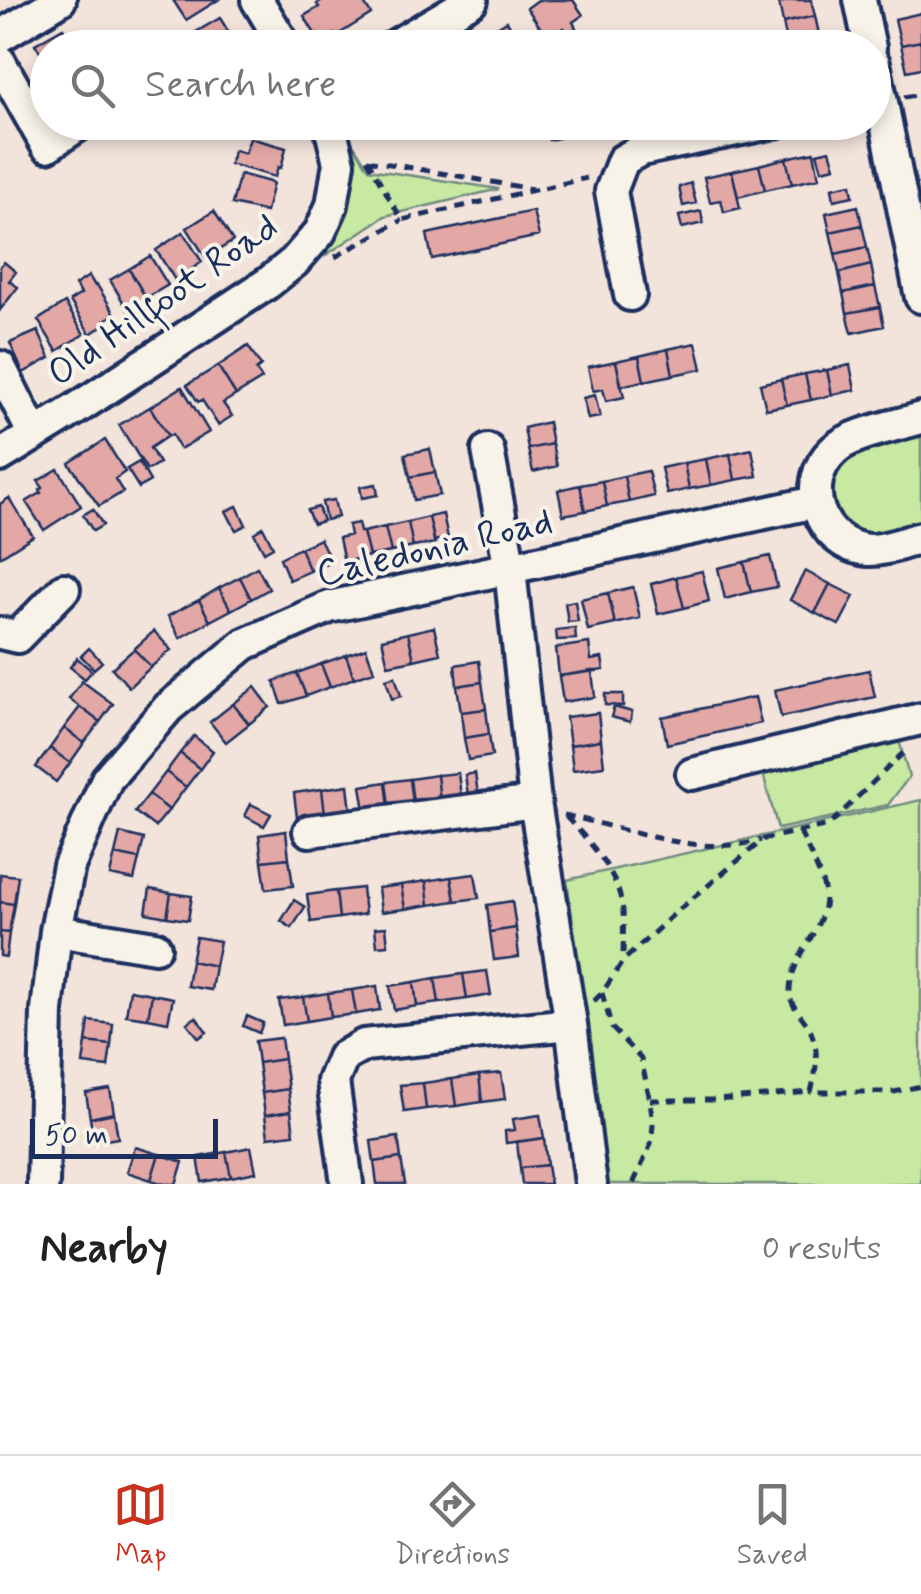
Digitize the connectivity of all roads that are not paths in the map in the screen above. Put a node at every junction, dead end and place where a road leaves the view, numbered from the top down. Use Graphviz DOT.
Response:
graph roads {
  1 [pos="60,0"];
  2 [pos="258,0"];
  3 [pos="472,0"];
  4 [pos="860,0"];
  5 [pos="276,30"];
  6 [pos="421,30"];
  7 [pos="866,30"];
  8 [pos="0,36"];
  9 [pos="0,62"];
  10 [pos="30,116"];
  11 [pos="333,140"];
  12 [pos="689,140"];
  13 [pos="886,140"];
  14 [pos="630,295"];
  15 [pos="921,297"];
  16 [pos="0,368"];
  17 [pos="921,418"];
  18 [pos="34,435"];
  19 [pos="489,450"];
  20 [pos="0,456"];
  21 [pos="816,502"];
  22 [pos="921,538"];
  23 [pos="510,570"];
  24 [pos="64,590"];
  25 [pos="0,634"];
  26 [pos="917,731"];
  27 [pos="692,774"];
  28 [pos="535,802"];
  29 [pos="310,832"];
  30 [pos="56,931"];
  31 [pos="155,948"];
  32 [pos="571,1024"];
  33 [pos="43,1184"];
  34 [pos="347,1184"];
  35 [pos="590,1184"];
  1 -- 8 [label="street"];
  2 -- 5 [label="street"];
  3 -- 6 [label="street"];
  4 -- 7 [label="street"];
  9 -- 10 [label="street"];
  11 -- 18 [label="street, Old Hillfoot Road"];
  12 -- 14 [label="street"];
  13 -- 15 [label="street"];
  16 -- 18 [label="street"];
  17 -- 21 [label="street"];
  18 -- 20 [label="street, Old Hillfoot Road"];
  19 -- 23 [label="street"];
  21 -- 22 [label="street"];
  21 -- 23 [label="street, Caledonia Road"];
  23 -- 28 [label="street"];
  23 -- 30 [label="street, Caledonia Road"];
  24 -- 25 [label="street"];
  26 -- 27 [label="street"];
  28 -- 29 [label="street"];
  28 -- 32 [label="street"];
  30 -- 31 [label="street"];
  30 -- 33 [label="street, Caledonia Road"];
  32 -- 34 [label="street"];
  32 -- 35 [label="street"];
}
